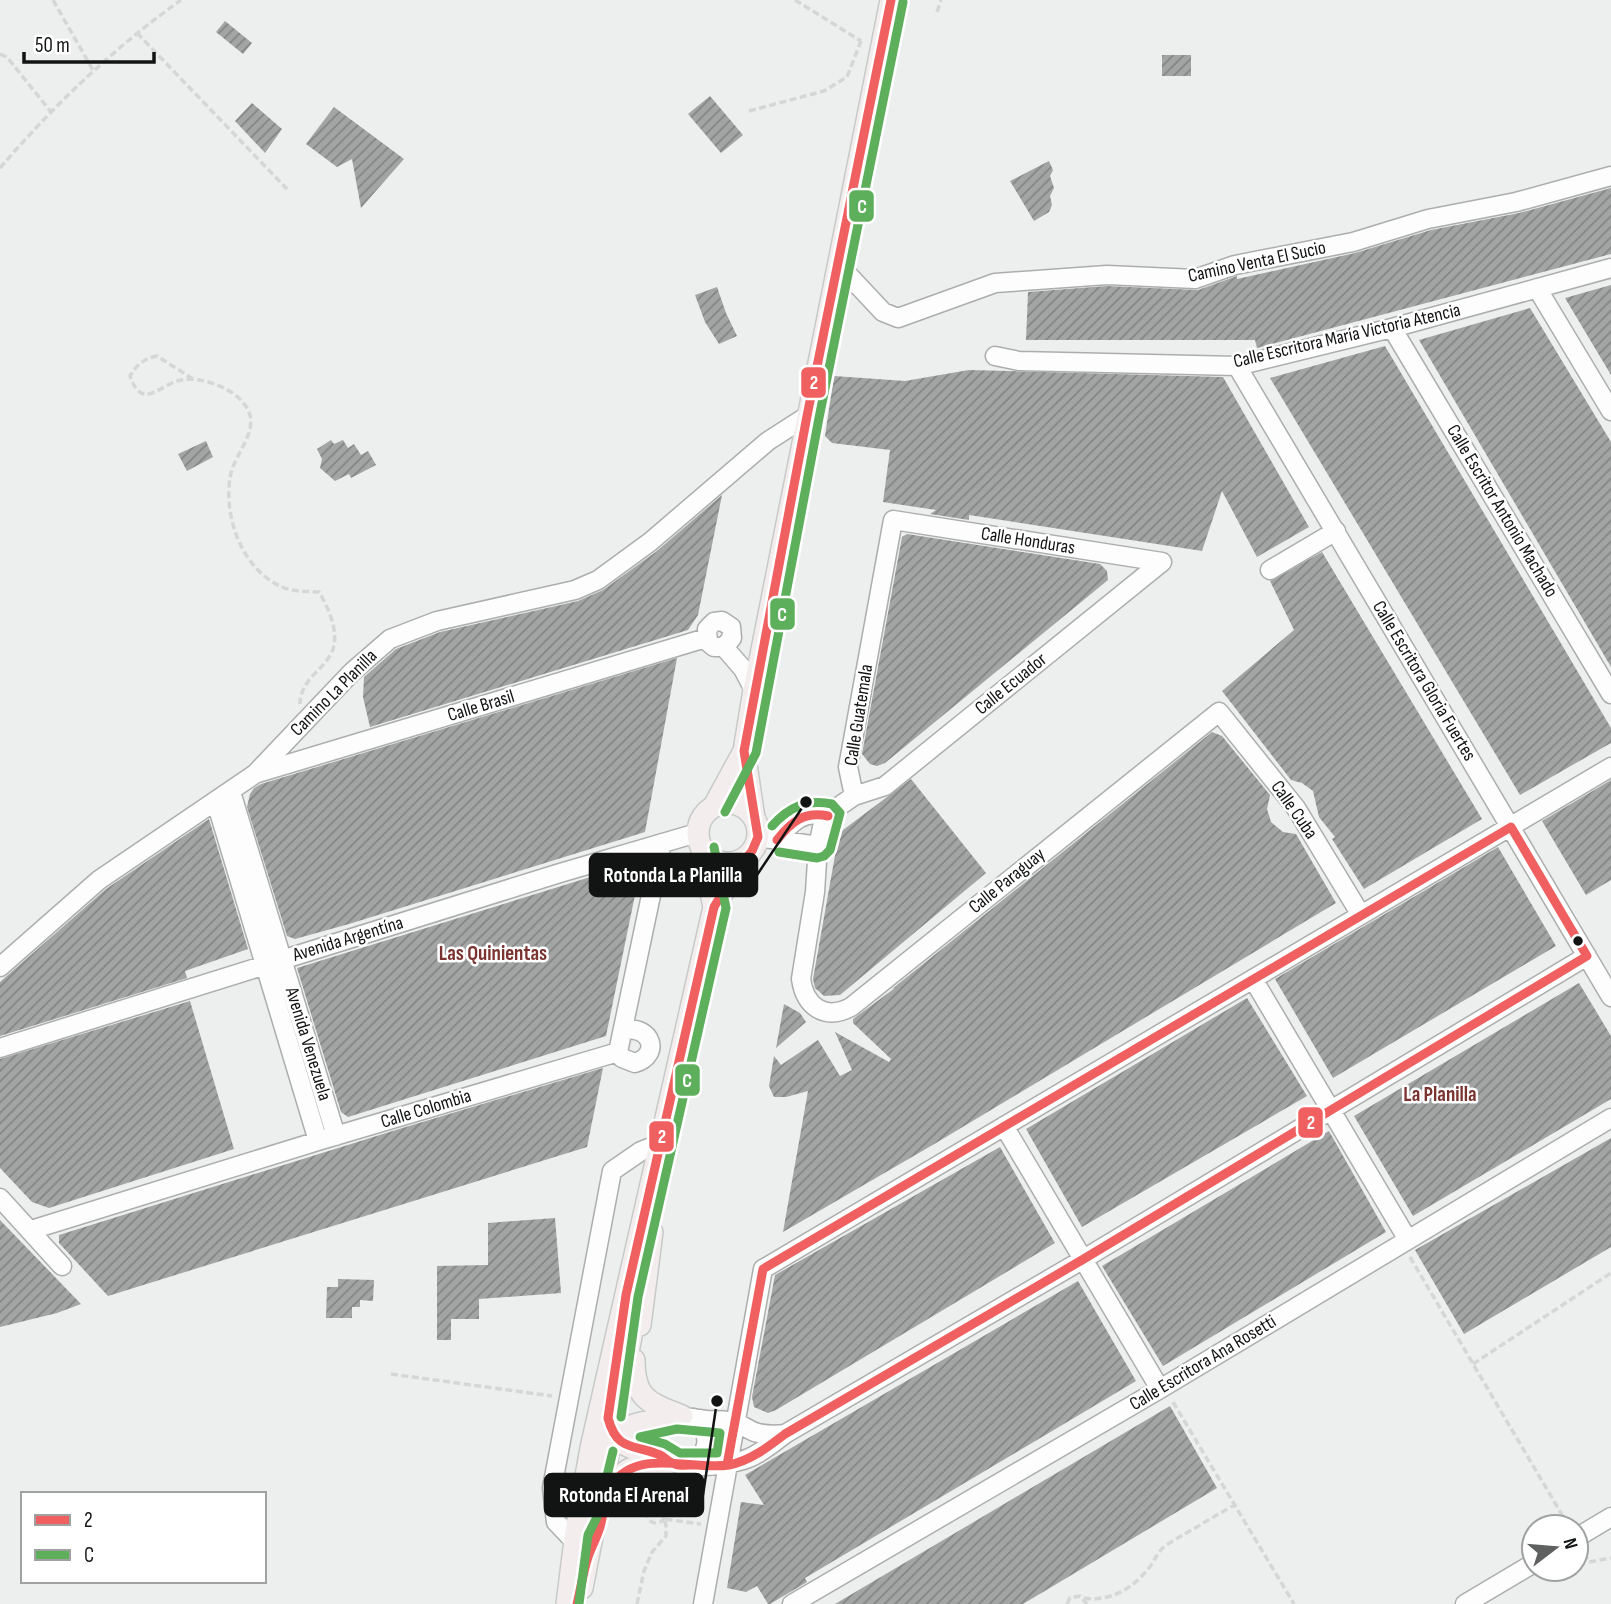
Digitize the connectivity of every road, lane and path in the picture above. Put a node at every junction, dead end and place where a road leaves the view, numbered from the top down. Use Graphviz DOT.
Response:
graph roads {
  1 [pos="53,0"];
  2 [pos="181,0"];
  3 [pos="891,0"];
  4 [pos="941,0"];
  5 [pos="796,1"];
  6 [pos="937,12"];
  7 [pos="137,33"];
  8 [pos="861,41"];
  9 [pos="880,53"];
  10 [pos="0,54"];
  11 [pos="94,72"];
  12 [pos="749,111"];
  13 [pos="51,112"];
  14 [pos="0,168"];
  15 [pos="1611,176"];
  16 [pos="286,190"];
  17 [pos="838,264"];
  18 [pos="1611,268"];
  19 [pos="1537,288"];
  20 [pos="1392,328"];
  21 [pos="995,356"];
  22 [pos="1237,366"];
  23 [pos="193,379"];
  24 [pos="1611,411"];
  25 [pos="807,416"];
  26 [pos="893,520"];
  27 [pos="1336,531"];
  28 [pos="1162,562"];
  29 [pos="1270,570"];
  30 [pos="754,690"];
  31 [pos="1611,694"];
  32 [pos="1219,712"];
  33 [pos="308,717"];
  34 [pos="744,751"];
  35 [pos="1611,767"];
  36 [pos="255,774"];
  37 [pos="854,796"];
  38 [pos="224,797"];
  39 [pos="714,806"];
  40 [pos="828,816"];
  41 [pos="1511,827"];
  42 [pos="763,831"];
  43 [pos="700,841"];
  44 [pos="662,844"];
  45 [pos="818,846"];
  46 [pos="747,857"];
  47 [pos="714,907"];
  48 [pos="1361,915"];
  49 [pos="1587,956"];
  50 [pos="274,962"];
  51 [pos="0,967"];
  52 [pos="1253,979"];
  53 [pos="1611,997"];
  54 [pos="624,1030"];
  55 [pos="0,1048"];
  56 [pos="618,1052"];
  57 [pos="676,1078"];
  58 [pos="1329,1110"];
  59 [pos="1611,1118"];
  60 [pos="1004,1126"];
  61 [pos="327,1138"];
  62 [pos="661,1143"];
  63 [pos="0,1198"];
  64 [pos="654,1216"];
  65 [pos="30,1230"];
  66 [pos="1405,1242"];
  67 [pos="1082,1260"];
  68 [pos="62,1266"];
  69 [pos="1611,1273"];
  70 [pos="626,1295"];
  71 [pos="1474,1364"];
  72 [pos="391,1374"];
  73 [pos="1162,1388"];
  74 [pos="568,1398"];
  75 [pos="682,1418"];
  76 [pos="734,1422"];
  77 [pos="612,1433"];
  78 [pos="785,1434"];
  79 [pos="674,1461"];
  80 [pos="727,1465"];
  81 [pos="1235,1504"];
  82 [pos="1561,1513"];
  83 [pos="1611,1517"];
  84 [pos="664,1519"];
  85 [pos="717,1527"];
  86 [pos="1590,1535"];
  87 [pos="580,1542"];
  88 [pos="1611,1558"];
  89 [pos="1590,1562"];
  90 [pos="1520,1571"];
  91 [pos="1084,1598"];
  92 [pos="567,1604"];
  93 [pos="577,1604"];
  94 [pos="638,1604"];
  95 [pos="703,1604"];
  96 [pos="792,1604"];
  97 [pos="1067,1604"];
  98 [pos="1087,1604"];
  99 [pos="1294,1604"];
  100 [pos="1465,1604"];
  1 -- 11 [label="path"];
  2 -- 7 [label="path"];
  3 -- 9 [label="main road"];
  4 -- 6 [label="path"];
  5 -- 8 [label="path"];
  7 -- 11 [label="path"];
  7 -- 16 [label="path"];
  8 -- 9 [label="path"];
  8 -- 12 [label="path"];
  9 -- 17 [label="main road"];
  10 -- 13 [label="path"];
  11 -- 13 [label="path"];
  13 -- 14 [label="path"];
  15 -- 17 [label="street, Camino Venta El Sucio"];
  17 -- 25 [label="main road"];
  18 -- 19 [label="street, Calle Escritora María Victoria Atencia"];
  19 -- 20 [label="street, Calle Escritora María Victoria Atencia"];
  19 -- 24 [label="street"];
  20 -- 22 [label="street, Calle Escritora María Victoria Atencia"];
  20 -- 31 [label="street, Calle Escritor Antonio Machado"];
  21 -- 22 [label="street, Calle Escritora María Victoria Atencia"];
  22 -- 27 [label="street, Calle Escritora Gloria Fuertes"];
  23 -- 23 [label="path"];
  23 -- 33 [label="path"];
  25 -- 30 [label="main road"];
  25 -- 33 [label="street, Camino La Planilla"];
  26 -- 28 [label="street, Calle Honduras"];
  26 -- 37 [label="street, Calle Guatemala"];
  27 -- 29 [label="street"];
  27 -- 41 [label="street, Calle Escritora Gloria Fuertes"];
  28 -- 37 [label="street, Calle Ecuador"];
  30 -- 34 [label="main road"];
  30 -- 36 [label="street, Calle Brasil"];
  32 -- 45 [label="street, Calle Paraguay"];
  32 -- 48 [label="street, Calle Cuba"];
  33 -- 36 [label="street, Camino La Planilla"];
  34 -- 39 [label="main road"];
  34 -- 42 [label="main road"];
  35 -- 41 [label="street"];
  36 -- 38 [label="street, Camino La Planilla"];
  37 -- 40 [label="street"];
  38 -- 50 [label="street, Avenida Venezuela"];
  38 -- 51 [label="street, Camino La Planilla"];
  39 -- 42 [label="main road"];
  39 -- 43 [label="main road"];
  40 -- 42 [label="street"];
  40 -- 45 [label="street"];
  41 -- 48 [label="street"];
  41 -- 49 [label="street, Calle Escritora Gloria Fuertes"];
  42 -- 45 [label="street"];
  42 -- 46 [label="main road"];
  43 -- 44 [label="street, Avenida Argentína"];
  43 -- 46 [label="main road"];
  43 -- 47 [label="main road"];
  44 -- 50 [label="street, Avenida Argentína"];
  44 -- 54 [label="street"];
  46 -- 47 [label="main road"];
  47 -- 57 [label="main road"];
  48 -- 52 [label="street"];
  49 -- 53 [label="street, Calle Escritora Gloria Fuertes"];
  49 -- 58 [label="street"];
  50 -- 55 [label="street, Avenida Argentína"];
  50 -- 61 [label="street, Avenida Venezuela"];
  52 -- 58 [label="street"];
  52 -- 60 [label="street"];
  54 -- 56 [label="street"];
  54 -- 56 [label="street"];
  56 -- 61 [label="street, Calle Colombia"];
  57 -- 62 [label="main road"];
  57 -- 64 [label="main road"];
  58 -- 66 [label="street"];
  58 -- 67 [label="street"];
  59 -- 66 [label="street, Calle Escritora Ana Rosetti"];
  60 -- 67 [label="street"];
  60 -- 76 [label="street"];
  61 -- 65 [label="street, Calle Colombia"];
  62 -- 70 [label="main road"];
  62 -- 74 [label="street"];
  63 -- 65 [label="street"];
  64 -- 75 [label="main road"];
  64 -- 77 [label="main road"];
  65 -- 68 [label="street"];
  66 -- 71 [label="path"];
  66 -- 73 [label="street, Calle Escritora Ana Rosetti"];
  67 -- 73 [label="street"];
  67 -- 78 [label="street"];
  69 -- 71 [label="path"];
  70 -- 77 [label="main road"];
  70 -- 87 [label="main road"];
  71 -- 82 [label="path"];
  72 -- 74 [label="path"];
  73 -- 81 [label="path"];
  73 -- 96 [label="street, Calle Escritora Ana Rosetti"];
  74 -- 87 [label="street"];
  75 -- 76 [label="street"];
  75 -- 77 [label="main road"];
  75 -- 79 [label="street"];
  75 -- 79 [label="street"];
  76 -- 78 [label="street"];
  76 -- 80 [label="street"];
  77 -- 79 [label="main road"];
  77 -- 87 [label="main road"];
  78 -- 80 [label="street"];
  79 -- 80 [label="street"];
  79 -- 87 [label="main road"];
  80 -- 85 [label="street"];
  81 -- 91 [label="path"];
  81 -- 99 [label="path"];
  83 -- 86 [label="street"];
  84 -- 84 [label="path"];
  84 -- 85 [label="path"];
  84 -- 94 [label="path"];
  85 -- 95 [label="street"];
  87 -- 92 [label="main road"];
  87 -- 93 [label="main road"];
  88 -- 89 [label="path"];
  90 -- 100 [label="street"];
  91 -- 97 [label="path"];
  91 -- 98 [label="path"];
}
